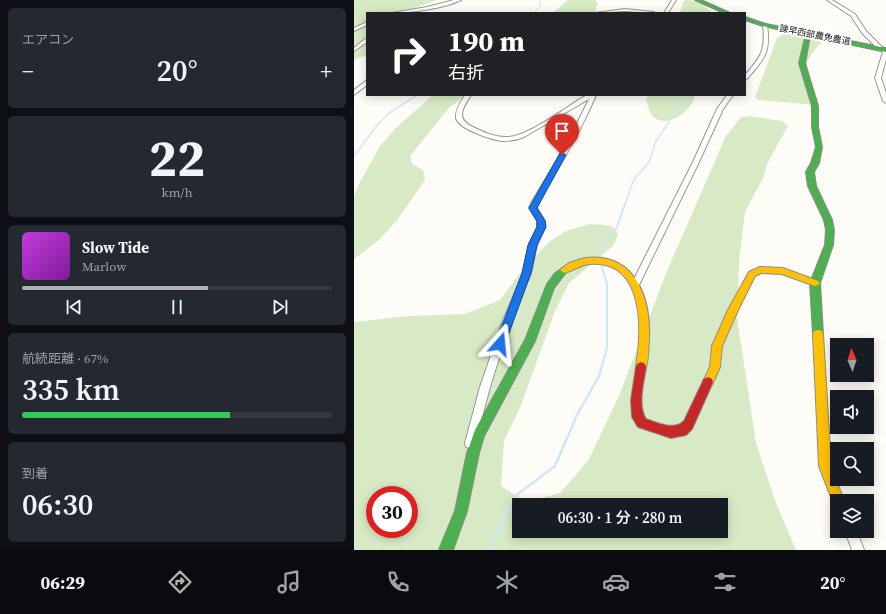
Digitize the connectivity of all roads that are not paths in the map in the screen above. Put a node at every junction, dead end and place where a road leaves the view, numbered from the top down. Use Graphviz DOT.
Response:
graph roads {
  1 [pos="456,0"];
  2 [pos="674,0"];
  3 [pos="698,0"];
  4 [pos="829,0"];
  5 [pos="411,10"];
  6 [pos="400,12"];
  7 [pos="408,12"];
  8 [pos="609,12"];
  9 [pos="646,12"];
  10 [pos="667,12"];
  11 [pos="726,12"];
  12 [pos="746,18"];
  13 [pos="366,24"];
  14 [pos="766,25"];
  15 [pos="354,30"];
  16 [pos="806,34"];
  17 [pos="366,41"];
  18 [pos="884,49"];
  19 [pos="354,50"];
  20 [pos="746,77"];
  21 [pos="366,83"];
  22 [pos="354,93"];
  23 [pos="467,96"];
  24 [pos="590,96"];
  25 [pos="592,96"];
  26 [pos="729,96"];
  27 [pos="886,101"];
  28 [pos="815,283"];
  29 [pos="635,285"];
  30 [pos="470,467"];
  31 [pos="836,494"];
  32 [pos="854,538"];
  33 [pos="446,550"];
  34 [pos="858,550"];
  1 -- 5 [label="street"];
  2 -- 10 [label="street"];
  3 -- 11 [label="street"];
  4 -- 18 [label="street"];
  5 -- 6 [label="street"];
  5 -- 7 [label="street"];
  8 -- 9 [label="street"];
  12 -- 14 [label="street, 諫早西部農免農道"];
  13 -- 15 [label="street"];
  14 -- 16 [label="street, 諫早西部農免農道"];
  14 -- 20 [label="street"];
  16 -- 18 [label="street, 諫早西部農免農道"];
  16 -- 28 [label="street"];
  17 -- 19 [label="street"];
  18 -- 27 [label="street"];
  21 -- 22 [label="street"];
  23 -- 24 [label="street"];
  25 -- 30 [label="street"];
  26 -- 29 [label="street"];
  28 -- 29 [label="street"];
  28 -- 31 [label="street"];
  29 -- 30 [label="street"];
  30 -- 33 [label="street"];
  32 -- 34 [label="street"];
}
